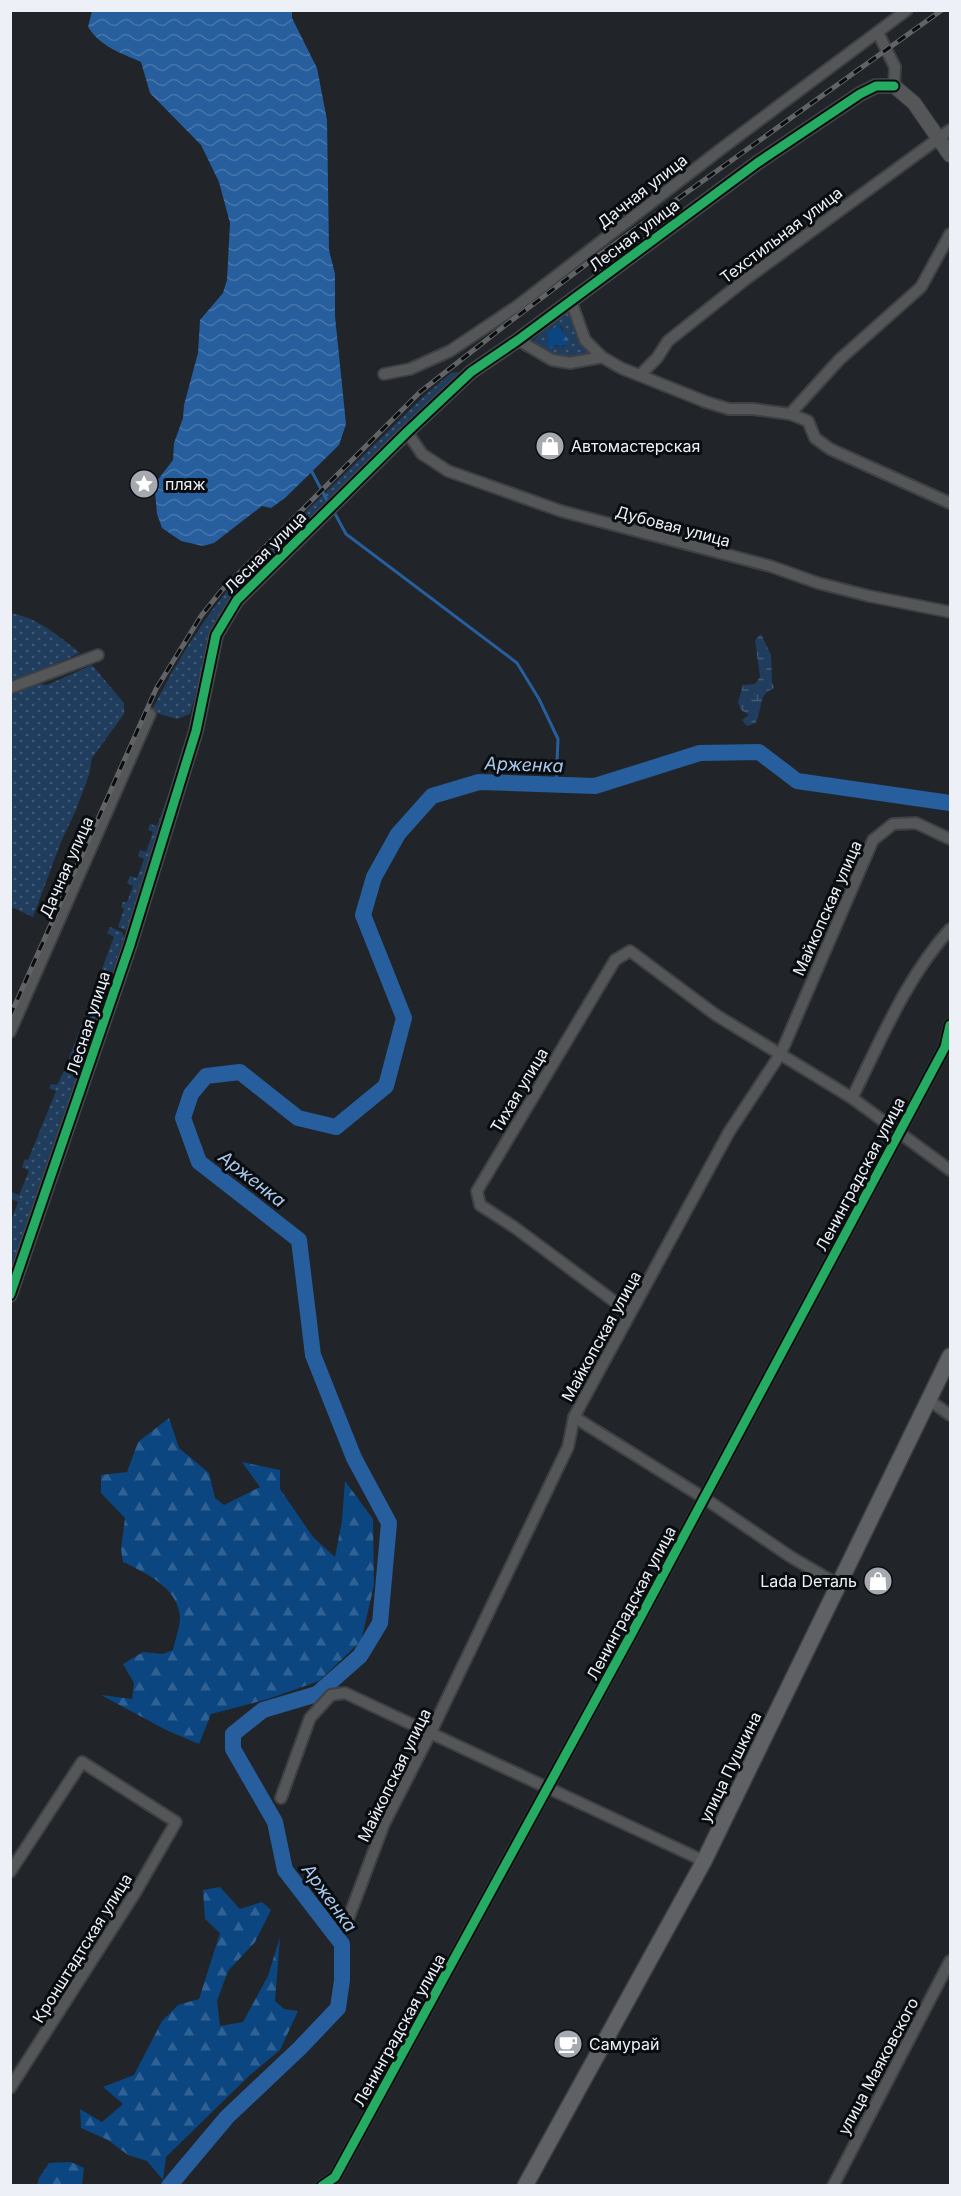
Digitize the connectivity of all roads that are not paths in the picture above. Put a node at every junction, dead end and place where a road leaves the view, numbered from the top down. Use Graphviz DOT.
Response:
graph roads {
  1 [pos="907,10"];
  2 [pos="878,33"];
  3 [pos="894,86"];
  4 [pos="951,130"];
  5 [pos="938,138"];
  6 [pos="951,155"];
  7 [pos="951,234"];
  8 [pos="571,301"];
  9 [pos="518,340"];
  10 [pos="602,357"];
  11 [pos="384,374"];
  12 [pos="640,375"];
  13 [pos="790,414"];
  14 [pos="407,432"];
  15 [pos="951,503"];
  16 [pos="951,612"];
  17 [pos="98,655"];
  18 [pos="10,688"];
  19 [pos="150,714"];
  20 [pos="951,839"];
  21 [pos="951,929"];
  22 [pos="951,1025"];
  23 [pos="10,1032"];
  24 [pos="781,1053"];
  25 [pos="852,1098"];
  26 [pos="899,1133"];
  27 [pos="951,1170"];
  28 [pos="10,1295"];
  29 [pos="630,1313"];
  30 [pos="951,1356"];
  31 [pos="929,1400"];
  32 [pos="951,1415"];
  33 [pos="574,1418"];
  34 [pos="704,1498"];
  35 [pos="839,1585"];
  36 [pos="430,1734"];
  37 [pos="548,1787"];
  38 [pos="281,1798"];
  39 [pos="704,1861"];
  40 [pos="10,1872"];
  41 [pos="347,1922"];
  42 [pos="951,1961"];
  43 [pos="10,2088"];
  44 [pos="322,2186"];
  45 [pos="525,2186"];
  46 [pos="833,2186"];
  1 -- 2 [label="street, Дачная улица"];
  2 -- 3 [label="street"];
  2 -- 11 [label="street, Дачная улица"];
  3 -- 5 [label="street"];
  3 -- 8 [label="street, Лесная улица"];
  4 -- 5 [label="street, Техстильная улица"];
  5 -- 6 [label="street"];
  5 -- 12 [label="street, Техстильная улица"];
  7 -- 13 [label="street"];
  8 -- 9 [label="street, Лесная улица"];
  8 -- 10 [label="street"];
  9 -- 10 [label="street"];
  9 -- 14 [label="street, Лесная улица"];
  10 -- 12 [label="street"];
  12 -- 13 [label="street"];
  13 -- 15 [label="street"];
  14 -- 16 [label="street, Дубовая улица"];
  14 -- 28 [label="street, Лесная улица"];
  17 -- 18 [label="street"];
  19 -- 23 [label="street, Дачная улица"];
  20 -- 24 [label="street, Майкопская улица"];
  21 -- 25 [label="street"];
  22 -- 26 [label="street, Ленинградская улица"];
  24 -- 25 [label="street"];
  24 -- 29 [label="street, Майкопская улица"];
  24 -- 29 [label="street, Тихая улица"];
  25 -- 26 [label="street"];
  26 -- 27 [label="street"];
  26 -- 34 [label="street, Ленинградская улица"];
  29 -- 33 [label="street, Майкопская улица"];
  30 -- 31 [label="main road, улица Пушкина"];
  31 -- 32 [label="street"];
  31 -- 35 [label="main road, улица Пушкина"];
  33 -- 34 [label="street"];
  33 -- 36 [label="street, Майкопская улица"];
  34 -- 35 [label="street"];
  34 -- 37 [label="street, Ленинградская улица"];
  35 -- 39 [label="main road, улица Пушкина"];
  36 -- 37 [label="street"];
  36 -- 38 [label="street"];
  36 -- 41 [label="street, Майкопская улица"];
  37 -- 39 [label="street"];
  37 -- 44 [label="street, Ленинградская улица"];
  39 -- 45 [label="main road, улица Пушкина"];
  40 -- 43 [label="street, Кронштадтская улица"];
  42 -- 46 [label="street, улица Маяковского"];
}
